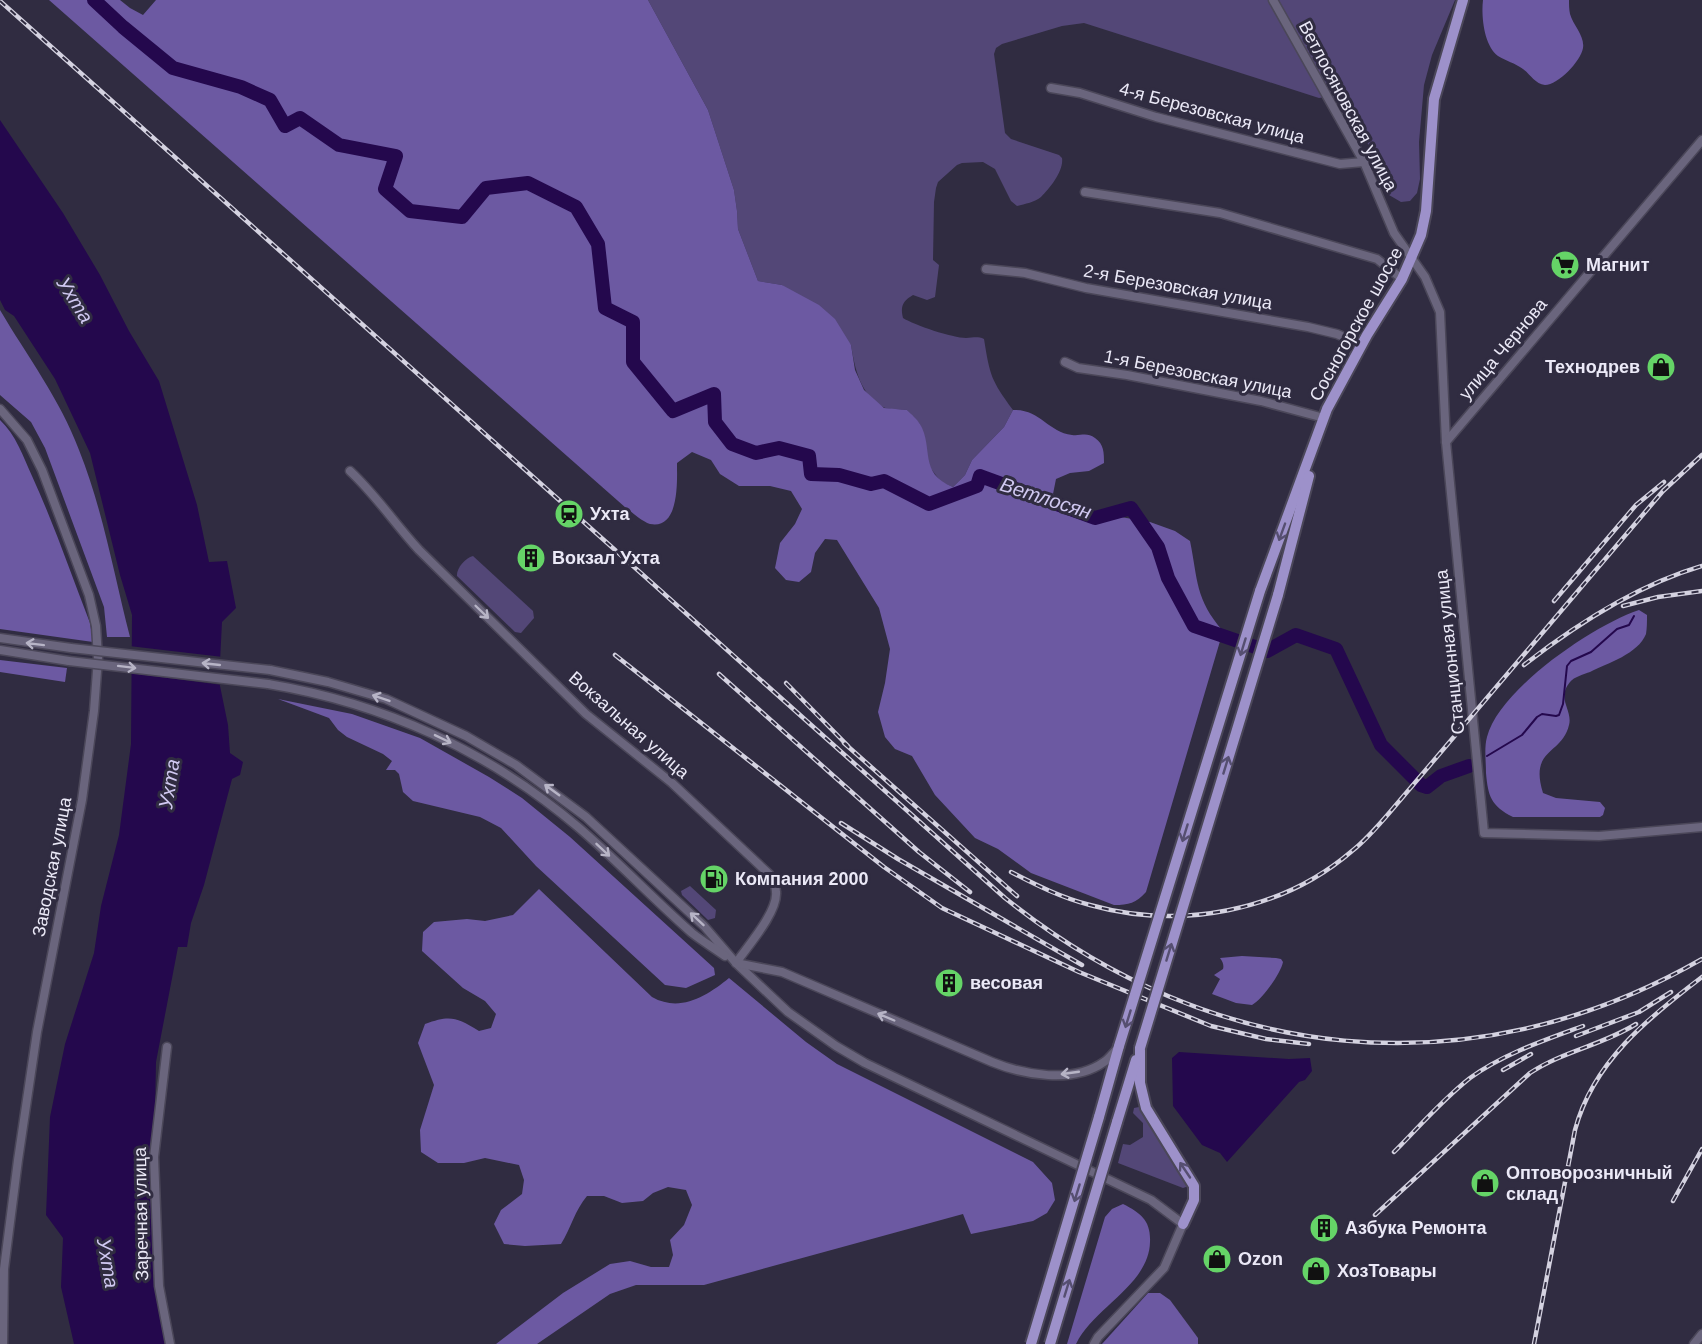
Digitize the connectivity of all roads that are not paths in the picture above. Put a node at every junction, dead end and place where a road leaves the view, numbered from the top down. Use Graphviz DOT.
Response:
graph roads {
  1 [pos="1273,0"];
  2 [pos="1463,0"];
  3 [pos="1051,88"];
  4 [pos="1702,140"];
  5 [pos="1364,162"];
  6 [pos="1085,192"];
  7 [pos="1412,258"];
  8 [pos="986,269"];
  9 [pos="1402,279"];
  10 [pos="1362,345"];
  11 [pos="1065,362"];
  12 [pos="2,412"];
  13 [pos="1324,418"];
  14 [pos="1446,442"];
  15 [pos="350,471"];
  16 [pos="0,638"];
  17 [pos="0,650"];
  18 [pos="1702,827"];
  19 [pos="736,963"];
  20 [pos="1119,1046"];
  21 [pos="166,1047"];
  22 [pos="1140,1048"];
  23 [pos="1183,1224"];
  24 [pos="1702,1334"];
  25 [pos="3,1344"];
  26 [pos="170,1344"];
  27 [pos="1031,1344"];
  28 [pos="1050,1344"];
  29 [pos="1094,1344"];
  30 [pos="1694,1344"];
  1 -- 5 [label="street, Ветлосяновская улица"];
  2 -- 7 [label="main road, Сосногорское шоссе"];
  3 -- 5 [label="street, 4-я Березовская улица"];
  4 -- 14 [label="street, улица Чернова"];
  5 -- 7 [label="street, Ветлосяновская улица"];
  6 -- 9 [label="street"];
  7 -- 9 [label="main road, Сосногорское шоссе"];
  7 -- 14 [label="street, Станционная улица"];
  8 -- 10 [label="street, 2-я Березовская улица"];
  9 -- 10 [label="main road, Сосногорское шоссе"];
  10 -- 13 [label="main road, Сосногорское шоссе"];
  11 -- 13 [label="street, 1-я Березовская улица"];
  12 -- 25 [label="street, Заводская улица"];
  13 -- 20 [label="main road, Сосногорское шоссе, one-way, bridge"];
  22 -- 13 [label="main road, Сосногорское шоссе, one-way, bridge"];
  14 -- 18 [label="street, Станционная улица"];
  15 -- 19 [label="street, Вокзальная улица, one-way"];
  19 -- 16 [label="street, one-way, bridge"];
  17 -- 19 [label="street, one-way, bridge"];
  20 -- 19 [label="street, one-way"];
  19 -- 23 [label="street"];
  20 -- 27 [label="main road, Сосногорское шоссе, one-way, bridge"];
  21 -- 26 [label="street, Заречная улица"];
  23 -- 22 [label="main road, one-way"];
  28 -- 22 [label="main road, Сосногорское шоссе, one-way, bridge"];
  23 -- 29 [label="street"];
  24 -- 30 [label="street"];
}
